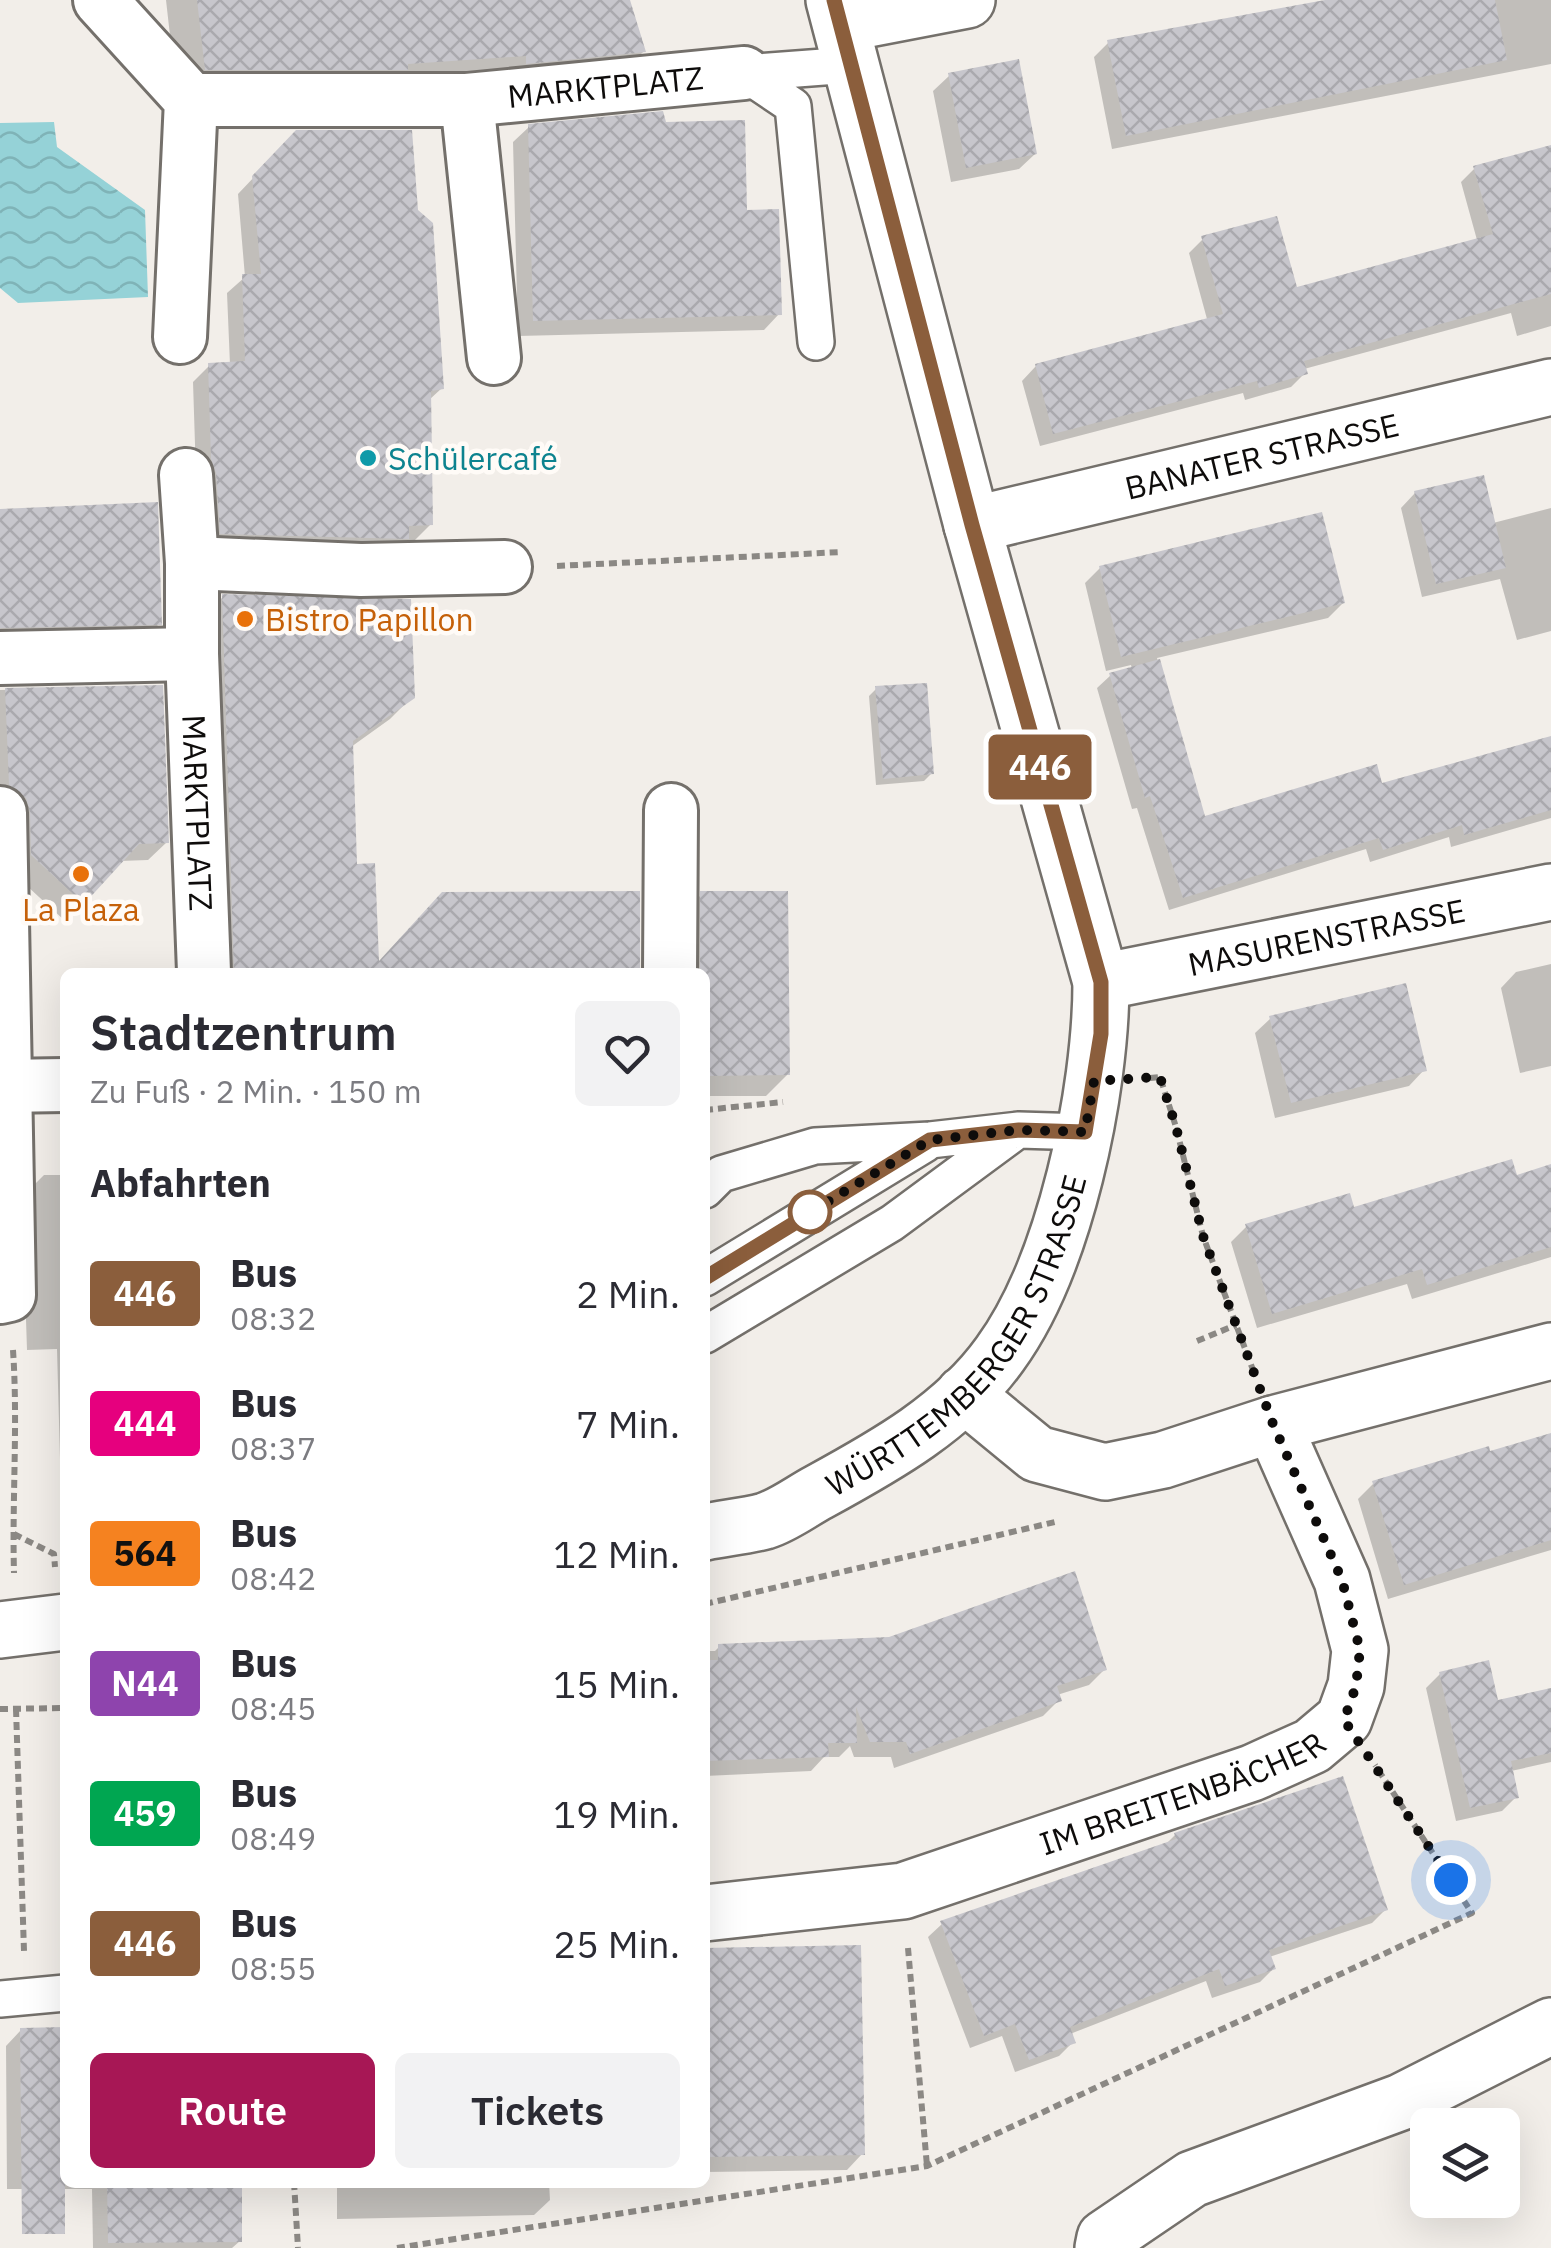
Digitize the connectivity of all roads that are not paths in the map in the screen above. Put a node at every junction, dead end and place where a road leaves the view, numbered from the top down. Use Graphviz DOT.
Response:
graph roads {
  1 [pos="100,0"];
  2 [pos="967,0"];
  3 [pos="842,29"];
  4 [pos="744,73"];
  5 [pos="191,100"];
  6 [pos="467,100"];
  7 [pos="180,337"];
  8 [pos="816,342"];
  9 [pos="494,358"];
  10 [pos="1551,387"];
  11 [pos="186,474"];
  12 [pos="972,525"];
  13 [pos="192,564"];
  14 [pos="505,567"];
  15 [pos="192,654"];
  16 [pos="0,658"];
  17 [pos="671,810"];
  18 [pos="0,812"];
  19 [pos="1551,892"];
  20 [pos="204,968"];
  21 [pos="670,968"];
  22 [pos="1101,982"];
  23 [pos="60,1085"];
  24 [pos="3,1086"];
  25 [pos="1089,1106"];
  26 [pos="1019,1130"];
  27 [pos="930,1140"];
  28 [pos="710,1185"];
  29 [pos="710,1275"];
  30 [pos="4,1296"];
  31 [pos="710,1332"];
  32 [pos="1551,1350"];
  33 [pos="964,1394"];
  34 [pos="1273,1424"];
  35 [pos="710,1531"];
  36 [pos="7,1604"];
  37 [pos="60,1620"];
  38 [pos="710,1912"];
  39 [pos="60,1993"];
  40 [pos="13,1998"];
  41 [pos="1551,2026"];
  42 [pos="1102,2248"];
  1 -- 5 [label="street"];
  2 -- 3 [label="street"];
  3 -- 4 [label="lane"];
  3 -- 12 [label="street, WÜRTTEMBERGER STRASSE"];
  4 -- 6 [label="street, MARKTPLATZ"];
  4 -- 8 [label="lane"];
  5 -- 6 [label="street, MARKTPLATZ"];
  5 -- 7 [label="street"];
  6 -- 9 [label="street, MARKTPLATZ"];
  10 -- 12 [label="street, BANATER STRASSE"];
  11 -- 13 [label="street, MARKTPLATZ"];
  12 -- 22 [label="street, WÜRTTEMBERGER STRASSE"];
  13 -- 14 [label="street"];
  13 -- 15 [label="street, MARKTPLATZ"];
  15 -- 16 [label="street"];
  15 -- 20 [label="street, MARKTPLATZ"];
  17 -- 21 [label="street"];
  18 -- 24 [label="street"];
  19 -- 22 [label="street, MASURENSTRASSE"];
  22 -- 25 [label="street, WÜRTTEMBERGER STRASSE"];
  23 -- 24 [label="street"];
  24 -- 30 [label="street"];
  25 -- 26 [label="lane"];
  25 -- 33 [label="street, WÜRTTEMBERGER STRASSE"];
  26 -- 27 [label="lane"];
  26 -- 31 [label="lane"];
  27 -- 28 [label="lane"];
  27 -- 29 [label="lane"];
  32 -- 34 [label="street"];
  33 -- 34 [label="street"];
  33 -- 35 [label="street, WÜRTTEMBERGER STRASSE"];
  34 -- 38 [label="street, IM BREITENBÄCHER"];
  36 -- 37 [label="street"];
  39 -- 40 [label="lane"];
  41 -- 42 [label="street"];
}
